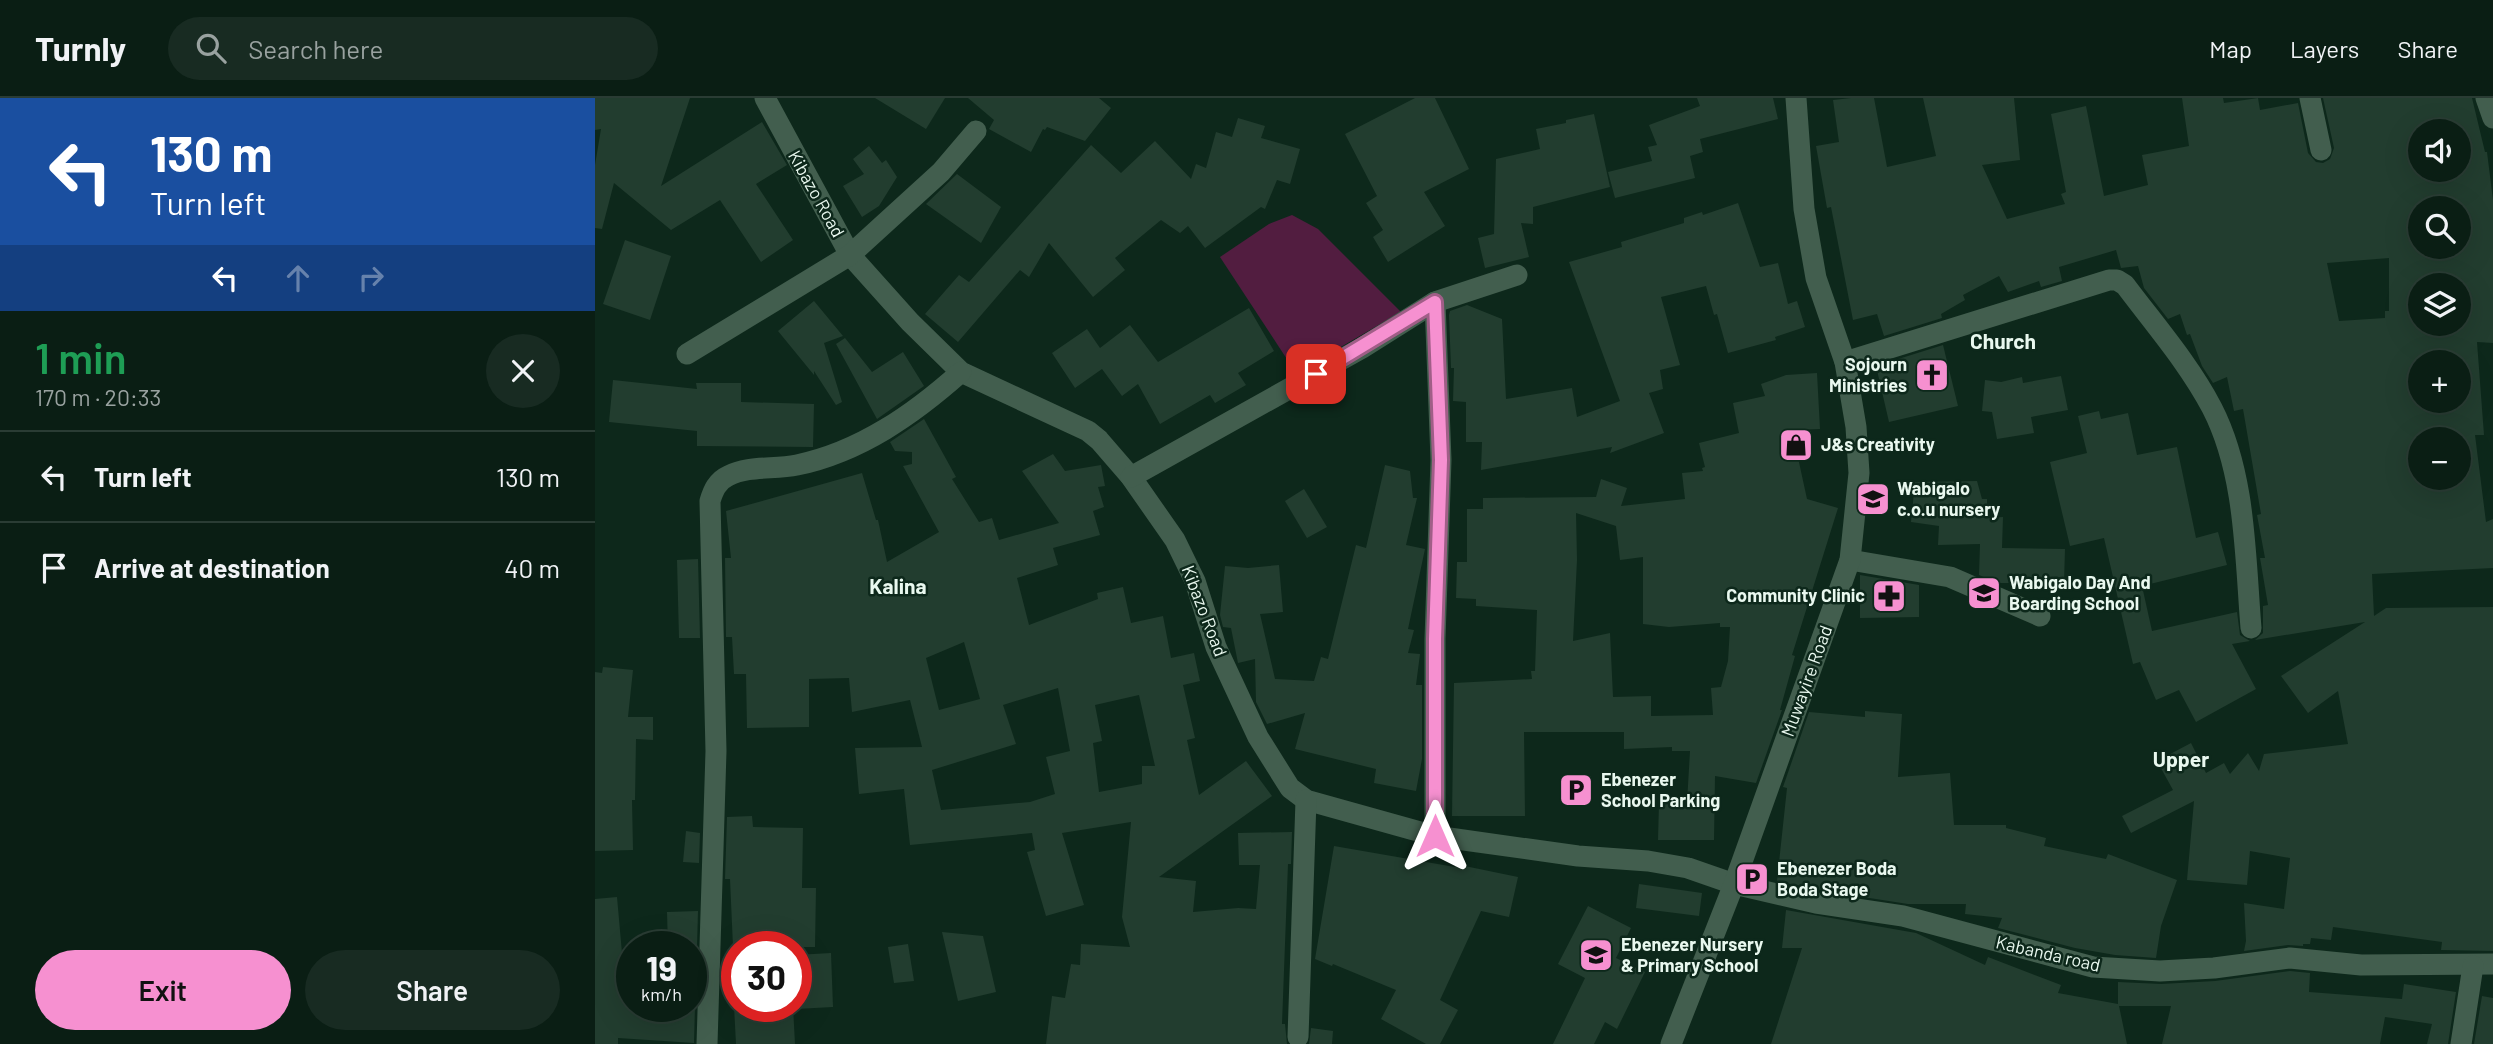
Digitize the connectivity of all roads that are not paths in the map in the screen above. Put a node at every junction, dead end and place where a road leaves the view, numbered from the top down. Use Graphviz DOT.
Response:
graph roads {
  1 [pos="765,98"];
  2 [pos="1796,98"];
  3 [pos="2309,98"];
  4 [pos="2486,98"];
  5 [pos="2493,118"];
  6 [pos="976,131"];
  7 [pos="2321,150"];
  8 [pos="850,254"];
  9 [pos="1517,275"];
  10 [pos="1435,302"];
  11 [pos="687,354"];
  12 [pos="1845,362"];
  13 [pos="961,372"];
  14 [pos="1131,477"];
  15 [pos="1850,560"];
  16 [pos="2040,616"];
  17 [pos="2251,628"];
  18 [pos="1306,800"];
  19 [pos="1435,836"];
  20 [pos="1734,884"];
  21 [pos="2483,965"];
  22 [pos="1298,1037"];
  23 [pos="707,1044"];
  24 [pos="1671,1044"];
  25 [pos="2461,1044"];
  1 -- 8 [label="street, Kibazo Road"];
  2 -- 12 [label="street, Muwayire Road"];
  3 -- 7 [label="street"];
  4 -- 5 [label="street"];
  6 -- 8 [label="street"];
  8 -- 11 [label="street"];
  8 -- 13 [label="street, Kibazo Road"];
  9 -- 10 [label="street"];
  10 -- 14 [label="street"];
  10 -- 19 [label="street"];
  12 -- 15 [label="street, Muwayire Road"];
  12 -- 17 [label="street"];
  13 -- 14 [label="street, Kibazo Road"];
  13 -- 23 [label="street"];
  14 -- 18 [label="street, Kibazo Road"];
  15 -- 16 [label="street"];
  15 -- 20 [label="street, Muwayire Road"];
  18 -- 19 [label="street, Kibazo Road"];
  18 -- 22 [label="street"];
  19 -- 20 [label="street, Kibazo Road"];
  20 -- 21 [label="street, Kabanda road"];
  20 -- 24 [label="street, Muwayire Road"];
  21 -- 25 [label="street"];
}
